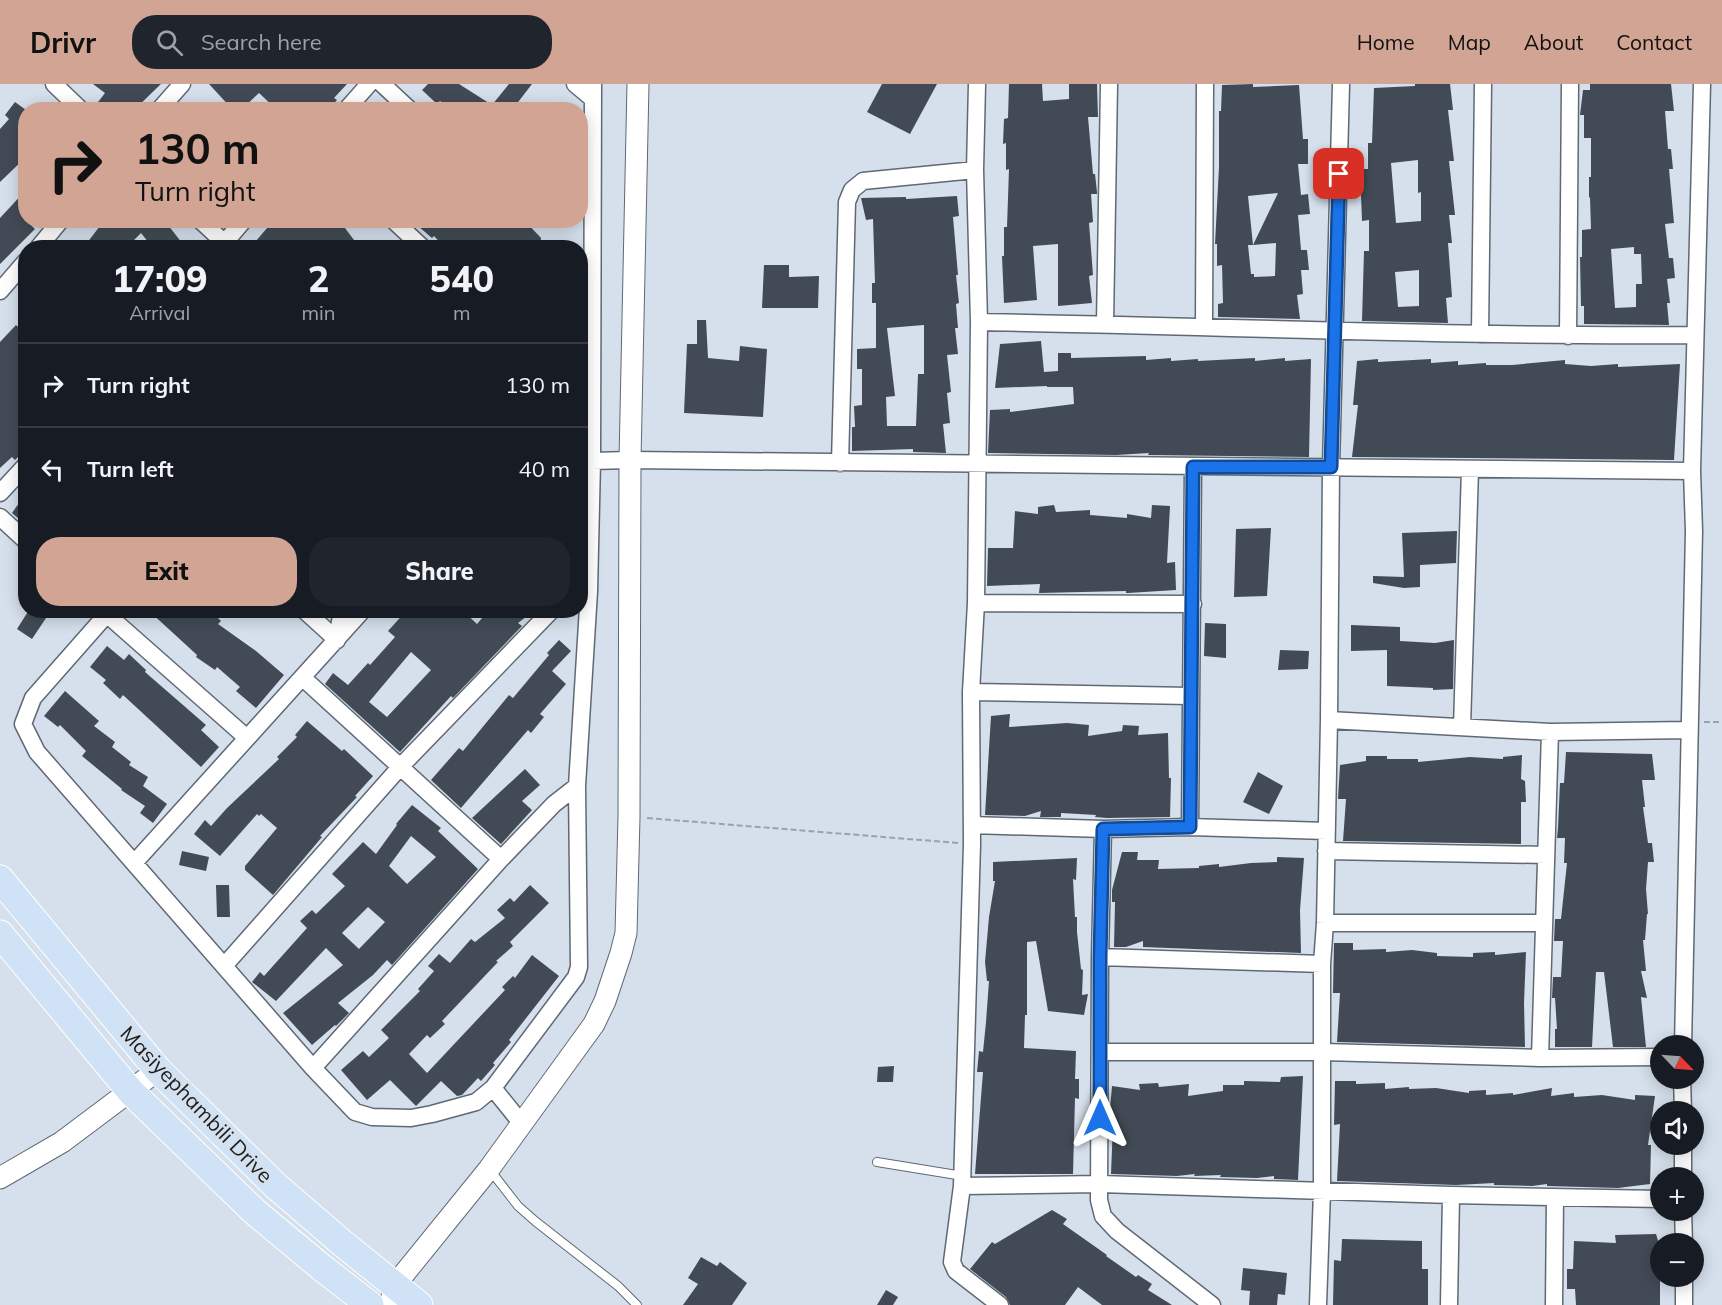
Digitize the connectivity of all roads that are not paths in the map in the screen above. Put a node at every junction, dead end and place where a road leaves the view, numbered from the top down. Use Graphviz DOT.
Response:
graph roads {
  1 [pos="54,84"];
  2 [pos="182,84"];
  3 [pos="369,84"];
  4 [pos="382,84"];
  5 [pos="575,84"];
  6 [pos="638,84"];
  7 [pos="977,84"];
  8 [pos="1109,84"];
  9 [pos="1205,84"];
  10 [pos="1341,84"];
  11 [pos="1483,84"];
  12 [pos="1570,84"];
  13 [pos="1702,84"];
  14 [pos="593,92"];
  15 [pos="73,102"];
  16 [pos="166,102"];
  17 [pos="353,102"];
  18 [pos="401,102"];
  19 [pos="975,170"];
  20 [pos="54,228"];
  21 [pos="208,228"];
  22 [pos="402,228"];
  23 [pos="45,240"];
  24 [pos="219,240"];
  25 [pos="414,240"];
  26 [pos="18,270"];
  27 [pos="588,290"];
  28 [pos="0,291"];
  29 [pos="979,322"];
  30 [pos="1105,324"];
  31 [pos="1204,326"];
  32 [pos="1335,330"];
  33 [pos="1480,334"];
  34 [pos="1568,336"];
  35 [pos="1695,336"];
  36 [pos="588,400"];
  37 [pos="630,460"];
  38 [pos="592,461"];
  39 [pos="840,463"];
  40 [pos="978,464"];
  41 [pos="1193,467"];
  42 [pos="1331,467"];
  43 [pos="1470,469"];
  44 [pos="1692,471"];
  45 [pos="18,474"];
  46 [pos="0,493"];
  47 [pos="0,517"];
  48 [pos="18,534"];
  49 [pos="588,536"];
  50 [pos="976,603"];
  51 [pos="1193,604"];
  52 [pos="100,618"];
  53 [pos="112,618"];
  54 [pos="313,618"];
  55 [pos="341,618"];
  56 [pos="356,618"];
  57 [pos="544,618"];
  58 [pos="584,618"];
  59 [pos="337,640"];
  60 [pos="303,678"];
  61 [pos="971,692"];
  62 [pos="1190,696"];
  63 [pos="1329,720"];
  64 [pos="1462,727"];
  65 [pos="1688,730"];
  66 [pos="1550,732"];
  67 [pos="247,738"];
  68 [pos="401,766"];
  69 [pos="578,786"];
  70 [pos="972,825"];
  71 [pos="1190,827"];
  72 [pos="1103,829"];
  73 [pos="1326,831"];
  74 [pos="1326,851"];
  75 [pos="1546,855"];
  76 [pos="501,859"];
  77 [pos="135,862"];
  78 [pos="0,879"];
  79 [pos="1542,922"];
  80 [pos="1325,923"];
  81 [pos="0,934"];
  82 [pos="1100,957"];
  83 [pos="1322,964"];
  84 [pos="224,966"];
  85 [pos="1683,1035"];
  86 [pos="1100,1052"];
  87 [pos="1323,1052"];
  88 [pos="1650,1057"];
  89 [pos="1540,1058"];
  90 [pos="313,1068"];
  91 [pos="158,1070"];
  92 [pos="493,1088"];
  93 [pos="131,1092"];
  94 [pos="522,1124"];
  95 [pos="877,1162"];
  96 [pos="489,1169"];
  97 [pos="0,1178"];
  98 [pos="962,1181"];
  99 [pos="1100,1184"];
  100 [pos="1322,1191"];
  101 [pos="1450,1195"];
  102 [pos="1555,1197"];
  103 [pos="1650,1198"];
  104 [pos="1684,1287"];
  105 [pos="392,1295"];
  106 [pos="370,1305"];
  107 [pos="419,1305"];
  108 [pos="637,1305"];
  109 [pos="1000,1305"];
  110 [pos="1212,1305"];
  111 [pos="1318,1305"];
  112 [pos="1449,1305"];
  113 [pos="1554,1305"];
  114 [pos="1684,1305"];
  1 -- 15 [label="street"];
  2 -- 16 [label="street"];
  3 -- 17 [label="street"];
  4 -- 18 [label="street"];
  5 -- 14 [label="street"];
  6 -- 37 [label="street"];
  7 -- 19 [label="street"];
  8 -- 30 [label="street"];
  9 -- 31 [label="street"];
  10 -- 32 [label="street"];
  11 -- 33 [label="street"];
  12 -- 34 [label="street"];
  13 -- 35 [label="street"];
  14 -- 27 [label="street"];
  19 -- 29 [label="street"];
  19 -- 39 [label="street"];
  20 -- 23 [label="street"];
  21 -- 24 [label="street"];
  22 -- 25 [label="street"];
  26 -- 28 [label="street"];
  29 -- 30 [label="street"];
  29 -- 40 [label="street"];
  30 -- 31 [label="street"];
  31 -- 32 [label="street"];
  32 -- 33 [label="street"];
  32 -- 42 [label="street"];
  33 -- 34 [label="street"];
  34 -- 35 [label="street"];
  35 -- 44 [label="street"];
  36 -- 38 [label="street"];
  37 -- 38 [label="street"];
  37 -- 39 [label="street"];
  37 -- 94 [label="street"];
  38 -- 49 [label="street"];
  39 -- 40 [label="street"];
  40 -- 41 [label="street"];
  40 -- 50 [label="street"];
  41 -- 42 [label="street"];
  41 -- 51 [label="street"];
  42 -- 43 [label="street"];
  42 -- 63 [label="street"];
  43 -- 44 [label="street"];
  43 -- 64 [label="street"];
  44 -- 65 [label="street"];
  45 -- 46 [label="street"];
  47 -- 48 [label="street"];
  50 -- 51 [label="street"];
  50 -- 61 [label="street"];
  51 -- 62 [label="street"];
  52 -- 77 [label="street"];
  53 -- 67 [label="street"];
  54 -- 59 [label="street"];
  55 -- 59 [label="street"];
  56 -- 59 [label="street"];
  57 -- 68 [label="street"];
  58 -- 69 [label="street"];
  59 -- 60 [label="street"];
  60 -- 67 [label="street"];
  60 -- 68 [label="street"];
  61 -- 62 [label="street"];
  61 -- 70 [label="street"];
  62 -- 71 [label="street"];
  63 -- 64 [label="street"];
  63 -- 73 [label="street"];
  64 -- 66 [label="street"];
  65 -- 66 [label="street"];
  65 -- 85 [label="street"];
  66 -- 75 [label="street"];
  67 -- 77 [label="street"];
  68 -- 76 [label="street"];
  68 -- 84 [label="street"];
  69 -- 76 [label="street"];
  69 -- 92 [label="street"];
  70 -- 72 [label="street"];
  70 -- 98 [label="street"];
  71 -- 72 [label="street"];
  71 -- 73 [label="street"];
  72 -- 82 [label="street"];
  73 -- 74 [label="street"];
  74 -- 75 [label="street"];
  74 -- 80 [label="street"];
  75 -- 79 [label="street"];
  76 -- 90 [label="street"];
  77 -- 84 [label="street"];
  78 -- 91 [label="main road, Masiyephambili Drive"];
  79 -- 80 [label="street"];
  79 -- 89 [label="street"];
  80 -- 83 [label="street"];
  81 -- 93 [label="main road, Masiyephambili Drive"];
  82 -- 83 [label="street"];
  82 -- 86 [label="street"];
  83 -- 87 [label="street"];
  84 -- 90 [label="street"];
  86 -- 87 [label="street"];
  86 -- 99 [label="street"];
  87 -- 89 [label="street"];
  87 -- 100 [label="street"];
  88 -- 89 [label="street"];
  90 -- 92 [label="street"];
  91 -- 93 [label="street"];
  91 -- 105 [label="main road, Masiyephambili Drive"];
  92 -- 94 [label="street"];
  93 -- 97 [label="street"];
  93 -- 106 [label="main road, Masiyephambili Drive"];
  94 -- 96 [label="street"];
  95 -- 98 [label="lane"];
  96 -- 105 [label="street"];
  96 -- 108 [label="lane"];
  98 -- 99 [label="street"];
  98 -- 109 [label="street"];
  99 -- 100 [label="street"];
  99 -- 110 [label="street"];
  100 -- 101 [label="street"];
  100 -- 111 [label="street"];
  101 -- 102 [label="street"];
  101 -- 112 [label="street"];
  102 -- 103 [label="street"];
  102 -- 113 [label="street"];
  104 -- 114 [label="street"];
  105 -- 107 [label="main road, Masiyephambili Drive"];
}
